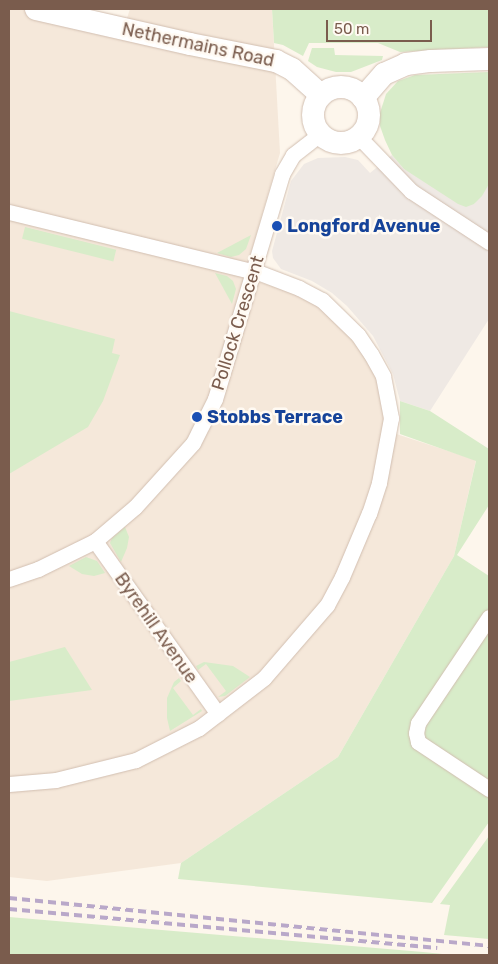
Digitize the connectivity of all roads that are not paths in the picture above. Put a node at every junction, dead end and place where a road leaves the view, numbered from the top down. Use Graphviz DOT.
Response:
graph roads {
  1 [pos="36,9"];
  2 [pos="489,59"];
  3 [pos="321,96"];
  4 [pos="363,98"];
  5 [pos="320,134"];
  6 [pos="359,137"];
  7 [pos="9,212"];
  8 [pos="489,242"];
  9 [pos="253,271"];
  10 [pos="95,541"];
  11 [pos="9,579"];
  12 [pos="489,617"];
  13 [pos="218,714"];
  14 [pos="9,784"];
  15 [pos="489,789"];
  1 -- 3 [label="main road, Nethermains Road"];
  2 -- 4 [label="main road"];
  3 -- 4 [label="main road"];
  3 -- 5 [label="main road"];
  4 -- 6 [label="main road"];
  5 -- 6 [label="main road"];
  5 -- 9 [label="street, Pollock Crescent"];
  6 -- 8 [label="street"];
  7 -- 9 [label="street"];
  9 -- 10 [label="street, Pollock Crescent"];
  9 -- 13 [label="street"];
  10 -- 11 [label="street, Pollock Crescent"];
  10 -- 13 [label="street, Byrehill Avenue"];
  12 -- 15 [label="street"];
  13 -- 14 [label="street"];
}
